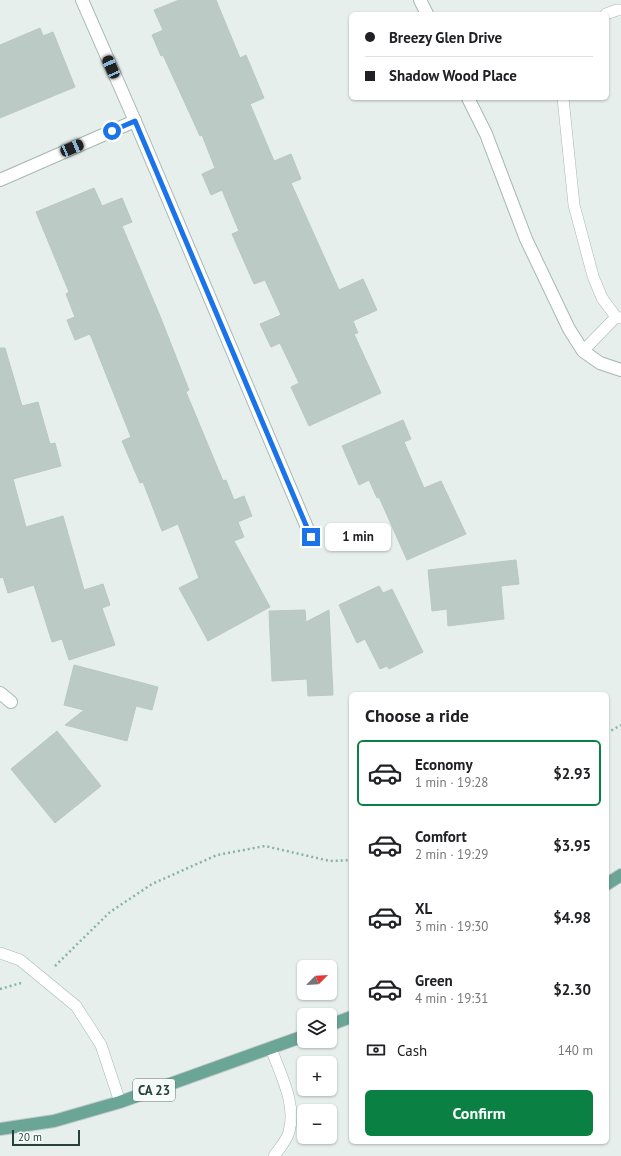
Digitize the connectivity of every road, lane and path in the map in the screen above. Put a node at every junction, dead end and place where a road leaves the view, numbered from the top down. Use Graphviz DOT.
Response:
graph roads {
  1 [pos="82,0"];
  2 [pos="420,0"];
  3 [pos="618,6"];
  4 [pos="426,12"];
  5 [pos="609,12"];
  6 [pos="469,100"];
  7 [pos="563,100"];
  8 [pos="135,121"];
  9 [pos="0,180"];
  10 [pos="618,318"];
  11 [pos="583,350"];
  12 [pos="621,370"];
  13 [pos="311,537"];
  14 [pos="0,693"];
  15 [pos="11,702"];
  16 [pos="621,725"];
  17 [pos="609,732"];
  18 [pos="349,860"];
  19 [pos="621,875"];
  20 [pos="609,883"];
  21 [pos="0,953"];
  22 [pos="42,978"];
  23 [pos="349,1018"];
  24 [pos="337,1022"];
  25 [pos="297,1039"];
  26 [pos="271,1048"];
  27 [pos="120,1102"];
  28 [pos="0,1130"];
  29 [pos="274,1156"];
  1 -- 8 [label="street"];
  2 -- 4 [label="street"];
  3 -- 5 [label="lane"];
  6 -- 11 [label="street"];
  7 -- 10 [label="lane"];
  8 -- 9 [label="street"];
  8 -- 13 [label="street"];
  10 -- 11 [label="lane"];
  11 -- 12 [label="street"];
  14 -- 15 [label="street"];
  16 -- 17 [label="path"];
  18 -- 22 [label="path"];
  19 -- 20 [label="main road"];
  21 -- 22 [label="lane"];
  22 -- 27 [label="lane"];
  23 -- 24 [label="main road"];
  25 -- 26 [label="main road, CA 23"];
  26 -- 27 [label="main road, CA 23"];
  26 -- 29 [label="lane"];
  27 -- 28 [label="main road, CA 23"];
}
